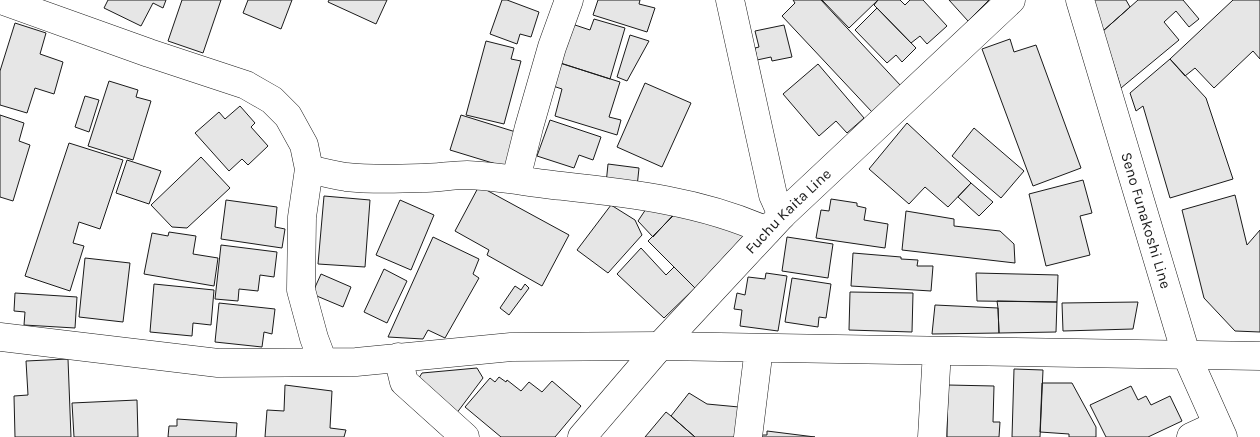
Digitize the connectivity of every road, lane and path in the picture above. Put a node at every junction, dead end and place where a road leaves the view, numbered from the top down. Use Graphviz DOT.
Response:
graph roads {
  1 [pos="1,0"];
  2 [pos="570,0"];
  3 [pos="730,0"];
  4 [pos="1011,0"];
  5 [pos="1080,0"];
  6 [pos="309,169"];
  7 [pos="516,180"];
  8 [pos="775,223"];
  9 [pos="0,337"];
  10 [pos="660,346"];
  11 [pos="759,348"];
  12 [pos="937,351"];
  13 [pos="1186,354"];
  14 [pos="1260,356"];
  15 [pos="398,358"];
  16 [pos="323,362"];
  17 [pos="1220,431"];
  18 [pos="465,437"];
  19 [pos="582,437"];
  20 [pos="748,437"];
  21 [pos="932,437"];
  22 [pos="1191,437"];
  1 -- 6 [label="street"];
  2 -- 7 [label="street"];
  3 -- 8 [label="street"];
  4 -- 8 [label="street, Fuchu Kaita Line"];
  5 -- 13 [label="street, Seno Funakoshi Line"];
  6 -- 7 [label="street"];
  6 -- 16 [label="street"];
  7 -- 8 [label="street"];
  8 -- 10 [label="street, Fuchu Kaita Line"];
  9 -- 16 [label="street"];
  10 -- 11 [label="street"];
  10 -- 15 [label="street"];
  10 -- 19 [label="street, Fuchu Kaita Line"];
  11 -- 12 [label="street"];
  11 -- 20 [label="street"];
  12 -- 13 [label="street"];
  12 -- 21 [label="street"];
  13 -- 14 [label="street"];
  13 -- 17 [label="street, Seno Funakoshi Line"];
  15 -- 16 [label="street"];
  15 -- 18 [label="street"];
  17 -- 22 [label="street"];
}
